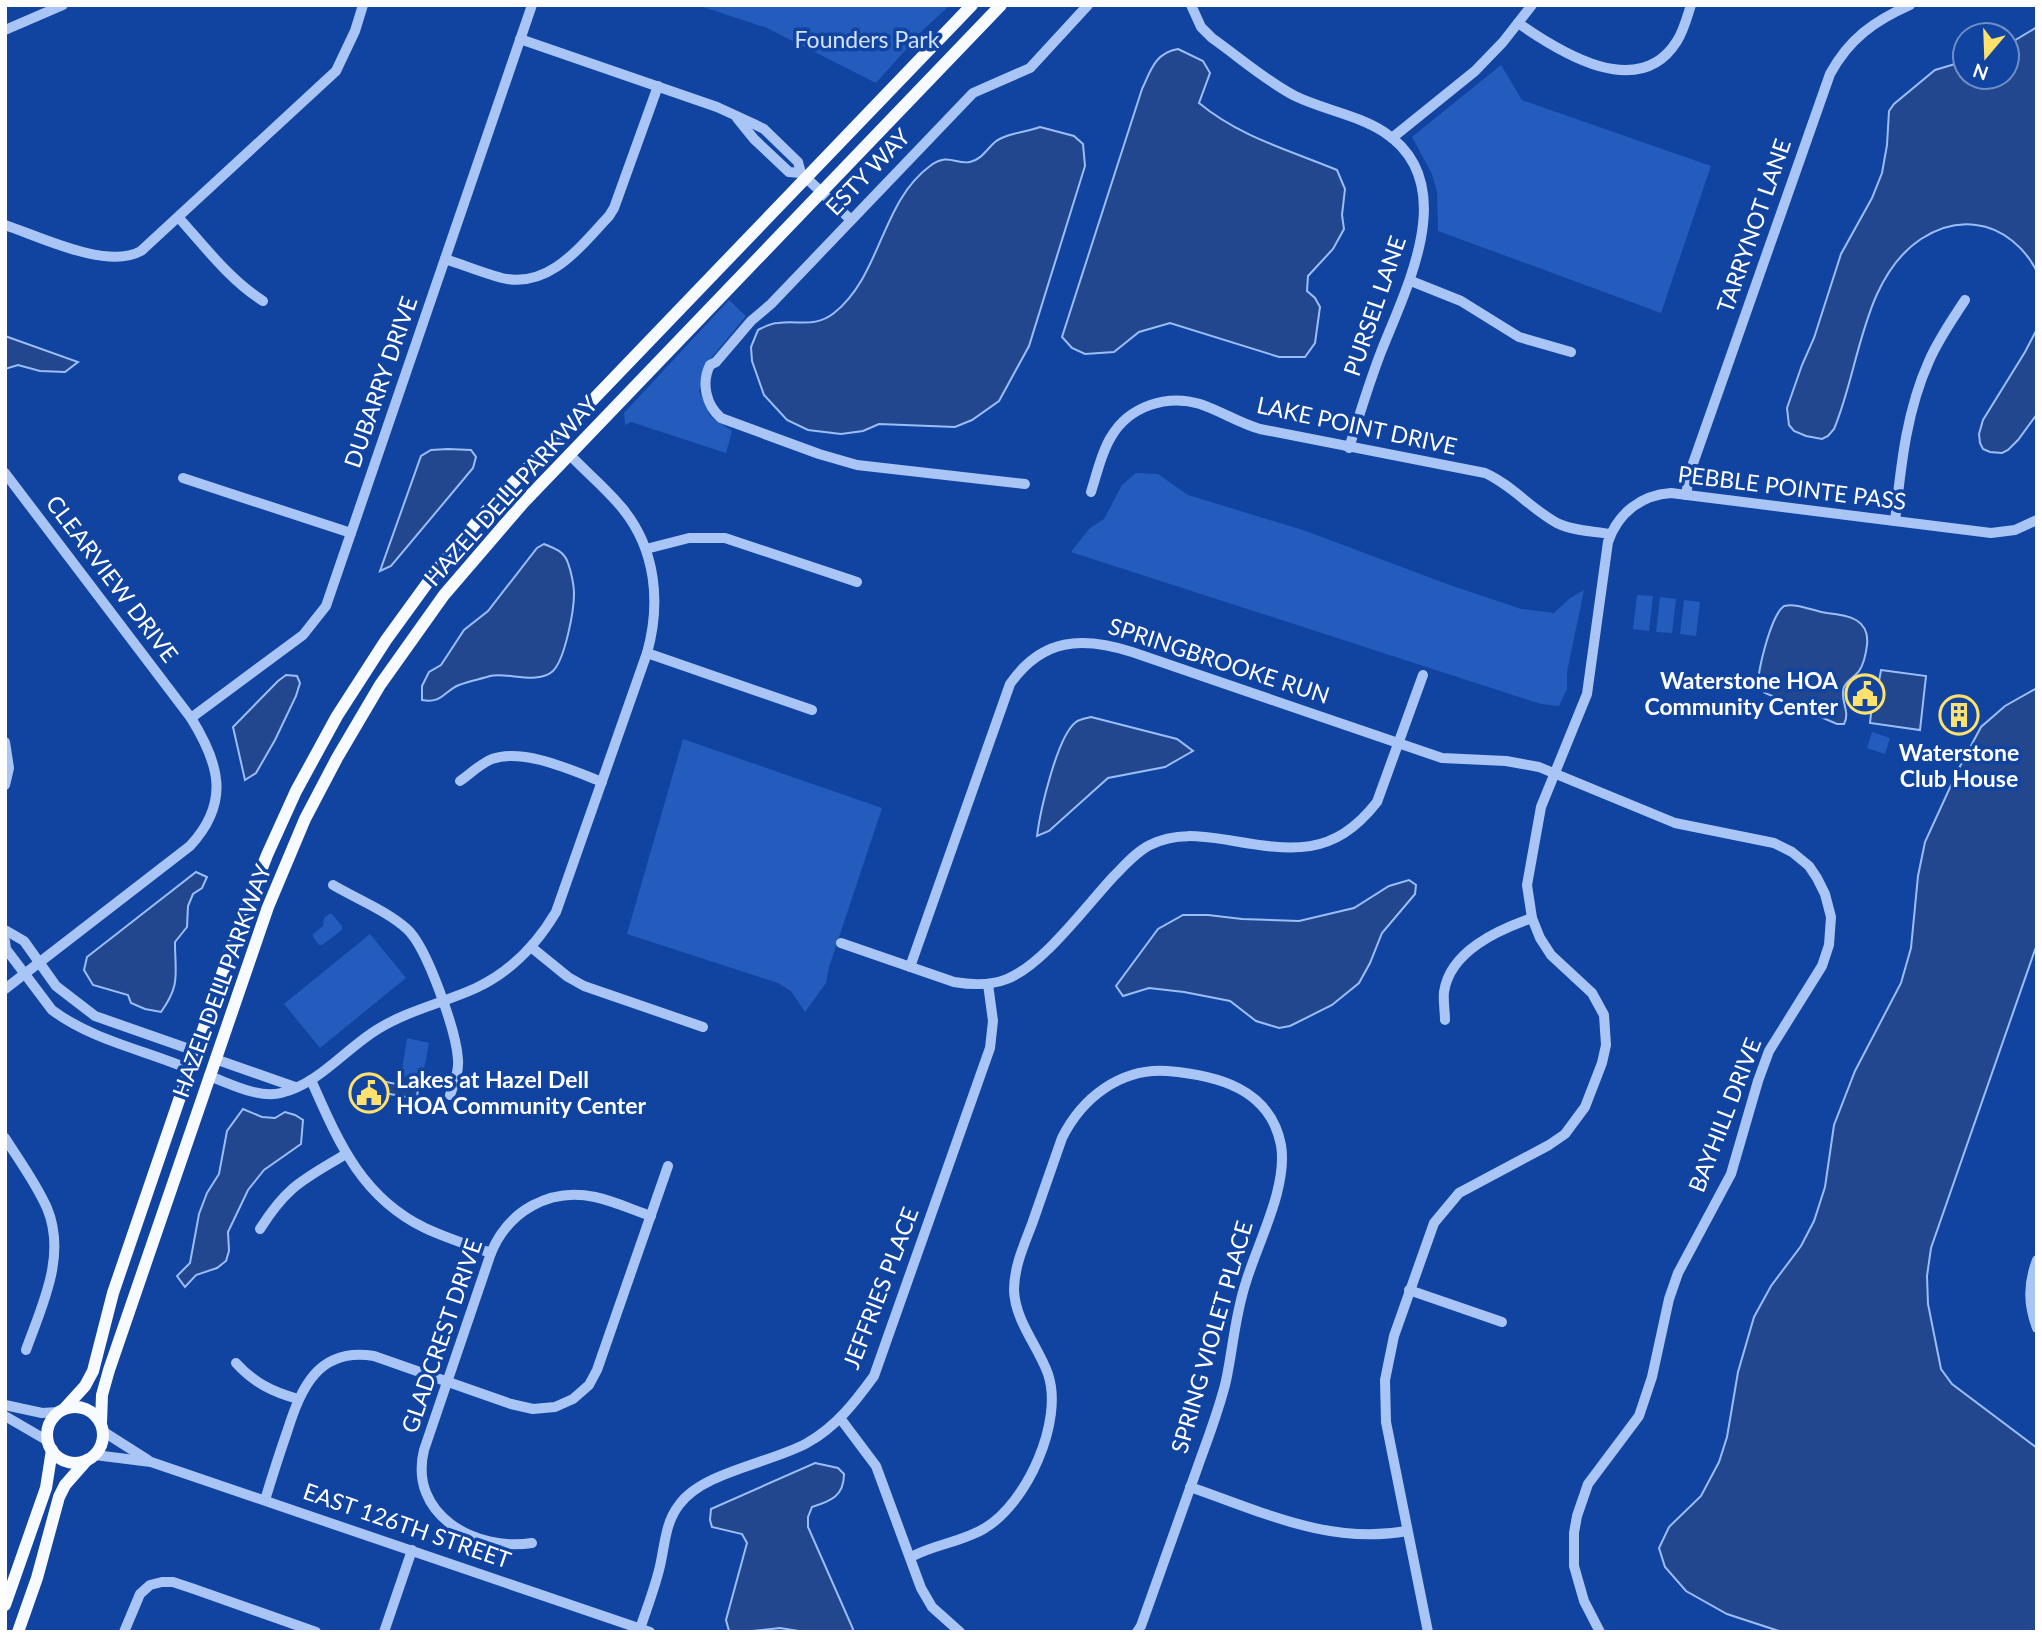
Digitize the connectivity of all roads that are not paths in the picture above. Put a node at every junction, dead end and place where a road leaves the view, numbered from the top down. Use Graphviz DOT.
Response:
graph roads {
  1 [pos="63,5"];
  2 [pos="363,5"];
  3 [pos="532,5"];
  4 [pos="972,5"];
  5 [pos="1001,5"];
  6 [pos="1088,5"];
  7 [pos="1191,5"];
  8 [pos="1532,5"];
  9 [pos="1691,5"];
  10 [pos="1910,5"];
  11 [pos="1518,23"];
  12 [pos="5,30"];
  13 [pos="520,39"];
  14 [pos="658,86"];
  15 [pos="1392,138"];
  16 [pos="803,176"];
  17 [pos="821,192"];
  18 [pos="179,218"];
  19 [pos="851,220"];
  20 [pos="5,225"];
  21 [pos="445,258"];
  22 [pos="1410,281"];
  23 [pos="1965,300"];
  24 [pos="263,301"];
  25 [pos="1571,352"];
  26 [pos="1349,448"];
  27 [pos="569,454"];
  28 [pos="5,473"];
  29 [pos="183,478"];
  30 [pos="1024,484"];
  31 [pos="1091,492"];
  32 [pos="1686,495"];
  33 [pos="2037,520"];
  34 [pos="1895,521"];
  35 [pos="351,533"];
  36 [pos="1610,534"];
  37 [pos="646,549"];
  38 [pos="857,582"];
  39 [pos="647,653"];
  40 [pos="1423,676"];
  41 [pos="813,710"];
  42 [pos="188,714"];
  43 [pos="5,742"];
  44 [pos="1400,744"];
  45 [pos="1555,774"];
  46 [pos="460,781"];
  47 [pos="602,782"];
  48 [pos="5,785"];
  49 [pos="333,886"];
  50 [pos="1532,918"];
  51 [pos="5,930"];
  52 [pos="5,941"];
  53 [pos="841,943"];
  54 [pos="531,947"];
  55 [pos="40,961"];
  56 [pos="910,967"];
  57 [pos="24,973"];
  58 [pos="988,984"];
  59 [pos="5,989"];
  60 [pos="441,1000"];
  61 [pos="1445,1020"];
  62 [pos="703,1027"];
  63 [pos="195,1051"];
  64 [pos="215,1059"];
  65 [pos="189,1069"];
  66 [pos="209,1076"];
  67 [pos="311,1080"];
  68 [pos="295,1087"];
  69 [pos="450,1095"];
  70 [pos="5,1138"];
  71 [pos="9,1151"];
  72 [pos="346,1154"];
  73 [pos="668,1166"];
  74 [pos="651,1216"];
  75 [pos="260,1229"];
  76 [pos="491,1253"];
  77 [pos="2037,1260"];
  78 [pos="1409,1290"];
  79 [pos="1502,1322"];
  80 [pos="2037,1328"];
  81 [pos="26,1350"];
  82 [pos="236,1363"];
  83 [pos="447,1382"];
  84 [pos="298,1399"];
  85 [pos="5,1405"];
  86 [pos="61,1410"];
  87 [pos="5,1416"];
  88 [pos="840,1418"];
  89 [pos="102,1427"];
  90 [pos="50,1446"];
  91 [pos="91,1457"];
  92 [pos="151,1462"];
  93 [pos="1190,1488"];
  94 [pos="265,1500"];
  95 [pos="1407,1531"];
  96 [pos="532,1543"];
  97 [pos="412,1550"];
  98 [pos="911,1557"];
  99 [pos="5,1605"];
  100 [pos="643,1631"];
  101 [pos="18,1632"];
  102 [pos="124,1632"];
  103 [pos="316,1632"];
  104 [pos="384,1632"];
  105 [pos="960,1632"];
  106 [pos="1137,1632"];
  107 [pos="1428,1632"];
  108 [pos="1600,1632"];
  1 -- 12 [label="street"];
  2 -- 18 [label="street"];
  3 -- 13 [label="street, DUBARRY DRIVE"];
  4 -- 16 [label="main road, HAZEL DELL PARKWAY"];
  5 -- 17 [label="main road, HAZEL DELL PARKWAY"];
  6 -- 19 [label="street, ESTY WAY"];
  7 -- 15 [label="street, PURSEL LANE"];
  8 -- 11 [label="street"];
  9 -- 11 [label="street"];
  10 -- 32 [label="street, TARRYNOT LANE"];
  11 -- 15 [label="street"];
  13 -- 14 [label="street"];
  13 -- 21 [label="street, DUBARRY DRIVE"];
  14 -- 16 [label="street"];
  14 -- 21 [label="street"];
  15 -- 22 [label="street, PURSEL LANE"];
  16 -- 17 [label="street"];
  16 -- 63 [label="main road, HAZEL DELL PARKWAY"];
  17 -- 19 [label="street"];
  17 -- 27 [label="main road, HAZEL DELL PARKWAY"];
  18 -- 20 [label="street"];
  18 -- 24 [label="street"];
  19 -- 30 [label="street, ESTY WAY"];
  21 -- 35 [label="street, DUBARRY DRIVE"];
  22 -- 25 [label="street"];
  22 -- 26 [label="street, PURSEL LANE"];
  23 -- 34 [label="street"];
  26 -- 31 [label="street, LAKE POINT DRIVE"];
  26 -- 36 [label="street, LAKE POINT DRIVE"];
  27 -- 37 [label="street"];
  27 -- 64 [label="main road, HAZEL DELL PARKWAY"];
  28 -- 42 [label="street, CLEARVIEW DRIVE"];
  29 -- 35 [label="street"];
  32 -- 34 [label="street, PEBBLE POINTE PASS"];
  32 -- 36 [label="street, PEBBLE POINTE PASS"];
  33 -- 34 [label="street, PEBBLE POINTE PASS"];
  35 -- 42 [label="street, DUBARRY DRIVE"];
  36 -- 45 [label="street"];
  37 -- 38 [label="street"];
  37 -- 39 [label="street"];
  39 -- 41 [label="street"];
  39 -- 47 [label="street"];
  40 -- 44 [label="street"];
  42 -- 55 [label="street, CLEARVIEW DRIVE"];
  43 -- 48 [label="street"];
  44 -- 45 [label="street, SPRINGBROOKE RUN"];
  44 -- 56 [label="street, SPRINGBROOKE RUN"];
  44 -- 58 [label="street"];
  45 -- 50 [label="street"];
  45 -- 108 [label="street, BAYHILL DRIVE"];
  46 -- 47 [label="street"];
  47 -- 54 [label="street"];
  49 -- 60 [label="street"];
  50 -- 61 [label="street"];
  50 -- 78 [label="street"];
  51 -- 55 [label="street"];
  52 -- 57 [label="street"];
  53 -- 56 [label="street"];
  54 -- 60 [label="street"];
  54 -- 62 [label="street"];
  55 -- 57 [label="street, CLEARVIEW DRIVE"];
  55 -- 63 [label="street"];
  56 -- 58 [label="street"];
  57 -- 59 [label="street, CLEARVIEW DRIVE"];
  57 -- 65 [label="street"];
  58 -- 88 [label="street, JEFFRIES PLACE"];
  60 -- 67 [label="street"];
  60 -- 69 [label="street"];
  63 -- 65 [label="main road, HAZEL DELL PARKWAY"];
  64 -- 66 [label="main road, HAZEL DELL PARKWAY"];
  64 -- 68 [label="street"];
  65 -- 86 [label="main road, HAZEL DELL PARKWAY"];
  66 -- 68 [label="street"];
  66 -- 89 [label="main road, HAZEL DELL PARKWAY"];
  67 -- 68 [label="street"];
  67 -- 72 [label="street"];
  70 -- 71 [label="street"];
  71 -- 81 [label="street"];
  72 -- 75 [label="street"];
  72 -- 76 [label="street"];
  73 -- 74 [label="street"];
  74 -- 76 [label="street, GLADCREST DRIVE"];
  74 -- 83 [label="street"];
  76 -- 83 [label="street, GLADCREST DRIVE"];
  77 -- 80 [label="street"];
  78 -- 79 [label="street"];
  78 -- 95 [label="street"];
  82 -- 84 [label="street"];
  83 -- 84 [label="street"];
  83 -- 96 [label="street, GLADCREST DRIVE"];
  84 -- 94 [label="street"];
  85 -- 86 [label="street"];
  86 -- 89 [label="main road"];
  86 -- 90 [label="main road"];
  87 -- 90 [label="street"];
  88 -- 98 [label="street"];
  88 -- 100 [label="street, JEFFRIES PLACE"];
  89 -- 91 [label="main road"];
  89 -- 92 [label="street, EAST 126TH STREET"];
  90 -- 91 [label="main road"];
  90 -- 99 [label="main road"];
  91 -- 92 [label="street, EAST 126TH STREET"];
  91 -- 101 [label="main road"];
  92 -- 94 [label="street, EAST 126TH STREET"];
  93 -- 95 [label="street"];
  93 -- 98 [label="street, SPRING VIOLET PLACE"];
  93 -- 106 [label="street, SPRING VIOLET PLACE"];
  94 -- 97 [label="street, EAST 126TH STREET"];
  95 -- 107 [label="street"];
  97 -- 100 [label="street, EAST 126TH STREET"];
  97 -- 104 [label="street"];
  98 -- 105 [label="street"];
  102 -- 103 [label="street"];
}
